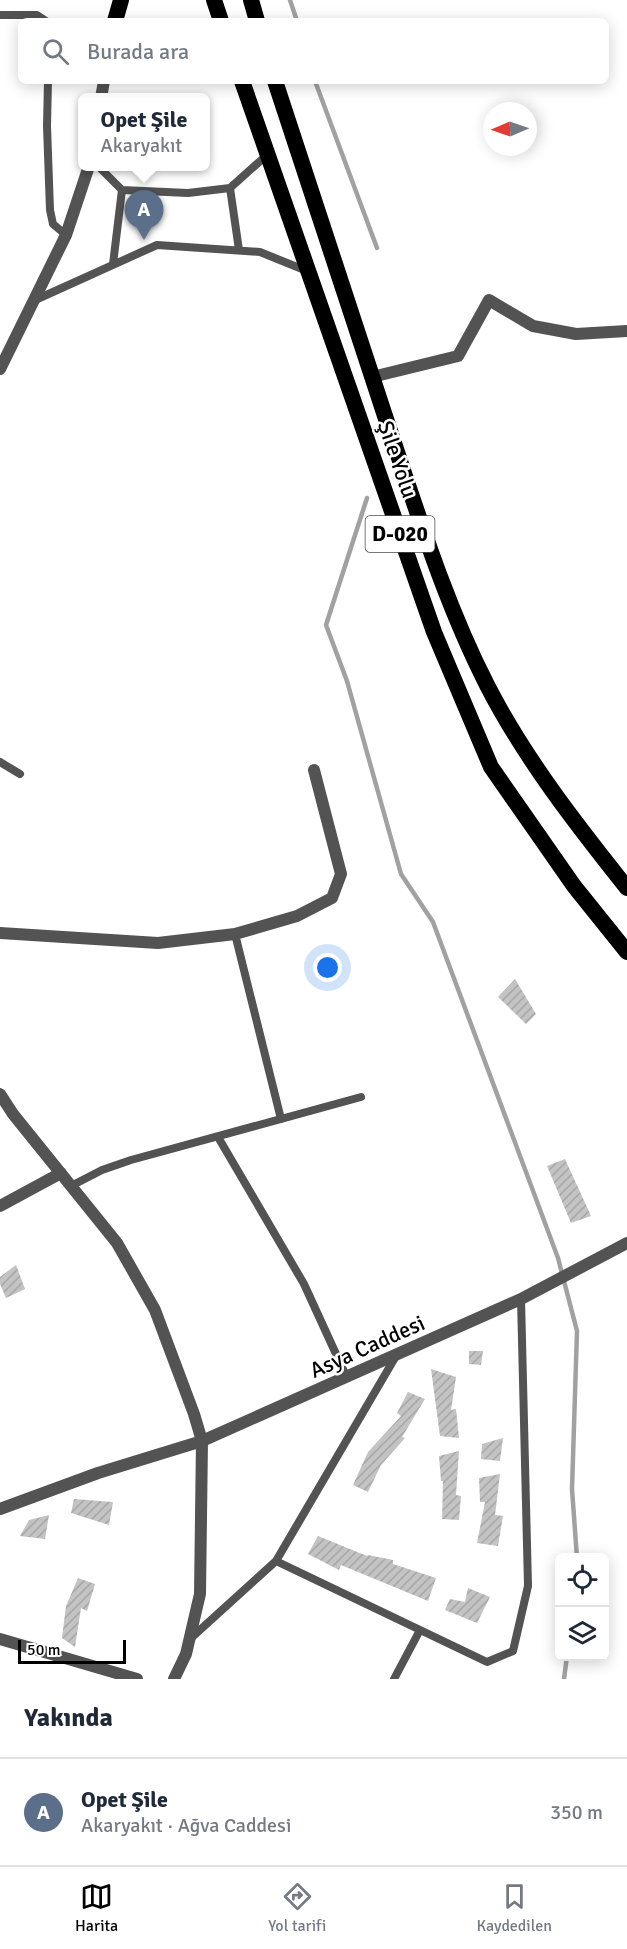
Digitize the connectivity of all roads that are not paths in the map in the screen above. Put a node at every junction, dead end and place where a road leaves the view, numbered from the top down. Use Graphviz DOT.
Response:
graph roads {
  1 [pos="109,0"];
  2 [pos="121,0"];
  3 [pos="214,0"];
  4 [pos="251,0"];
  5 [pos="0,15"];
  6 [pos="42,18"];
  7 [pos="109,18"];
  8 [pos="116,18"];
  9 [pos="220,18"];
  10 [pos="256,18"];
  11 [pos="48,84"];
  12 [pos="243,84"];
  13 [pos="276,84"];
  14 [pos="268,153"];
  15 [pos="86,171"];
  16 [pos="103,171"];
  17 [pos="230,188"];
  18 [pos="122,190"];
  19 [pos="66,236"];
  20 [pos="239,250"];
  21 [pos="113,264"];
  22 [pos="310,273"];
  23 [pos="32,301"];
  24 [pos="627,330"];
  25 [pos="0,369"];
  26 [pos="372,377"];
  27 [pos="0,762"];
  28 [pos="314,770"];
  29 [pos="20,774"];
  30 [pos="627,888"];
  31 [pos="0,933"];
  32 [pos="235,934"];
  33 [pos="627,952"];
  34 [pos="0,1094"];
  35 [pos="361,1097"];
  36 [pos="281,1119"];
  37 [pos="218,1137"];
  38 [pos="61,1173"];
  39 [pos="71,1186"];
  40 [pos="0,1206"];
  41 [pos="627,1243"];
  42 [pos="521,1299"];
  43 [pos="396,1356"];
  44 [pos="347,1378"];
  45 [pos="202,1441"];
  46 [pos="0,1509"];
  47 [pos="276,1561"];
  48 [pos="420,1630"];
  49 [pos="0,1639"];
  50 [pos="190,1639"];
  51 [pos="137,1679"];
  52 [pos="174,1679"];
  53 [pos="394,1679"];
  1 -- 7 [label="highway"];
  2 -- 8 [label="highway"];
  3 -- 9 [label="highway"];
  4 -- 10 [label="highway"];
  5 -- 6 [label="lane"];
  11 -- 19 [label="lane"];
  12 -- 14 [label="highway, Şile Yolu / D-020"];
  13 -- 26 [label="highway, Şile Yolu / D-020"];
  14 -- 17 [label="lane"];
  14 -- 22 [label="highway, Şile Yolu / D-020"];
  15 -- 19 [label="street"];
  16 -- 18 [label="lane"];
  17 -- 18 [label="lane"];
  17 -- 20 [label="lane"];
  18 -- 21 [label="lane"];
  19 -- 23 [label="street"];
  20 -- 21 [label="lane"];
  20 -- 22 [label="lane"];
  21 -- 23 [label="lane"];
  22 -- 33 [label="highway, Şile Yolu / D-020"];
  23 -- 25 [label="street"];
  24 -- 26 [label="street"];
  26 -- 30 [label="highway, Şile Yolu / D-020"];
  27 -- 29 [label="lane"];
  28 -- 32 [label="street"];
  31 -- 32 [label="street"];
  32 -- 36 [label="lane"];
  34 -- 38 [label="street"];
  35 -- 36 [label="lane"];
  36 -- 37 [label="lane"];
  37 -- 39 [label="lane"];
  37 -- 44 [label="lane"];
  38 -- 39 [label="street"];
  38 -- 40 [label="street"];
  39 -- 45 [label="street"];
  41 -- 42 [label="street, Asya Caddesi"];
  42 -- 43 [label="street, Asya Caddesi"];
  42 -- 48 [label="lane"];
  43 -- 44 [label="street, Asya Caddesi"];
  43 -- 47 [label="lane"];
  44 -- 45 [label="street, Asya Caddesi"];
  45 -- 46 [label="street, Asya Caddesi"];
  45 -- 50 [label="street"];
  47 -- 48 [label="lane"];
  47 -- 50 [label="lane"];
  48 -- 53 [label="lane"];
  49 -- 51 [label="street"];
  50 -- 52 [label="street"];
}
